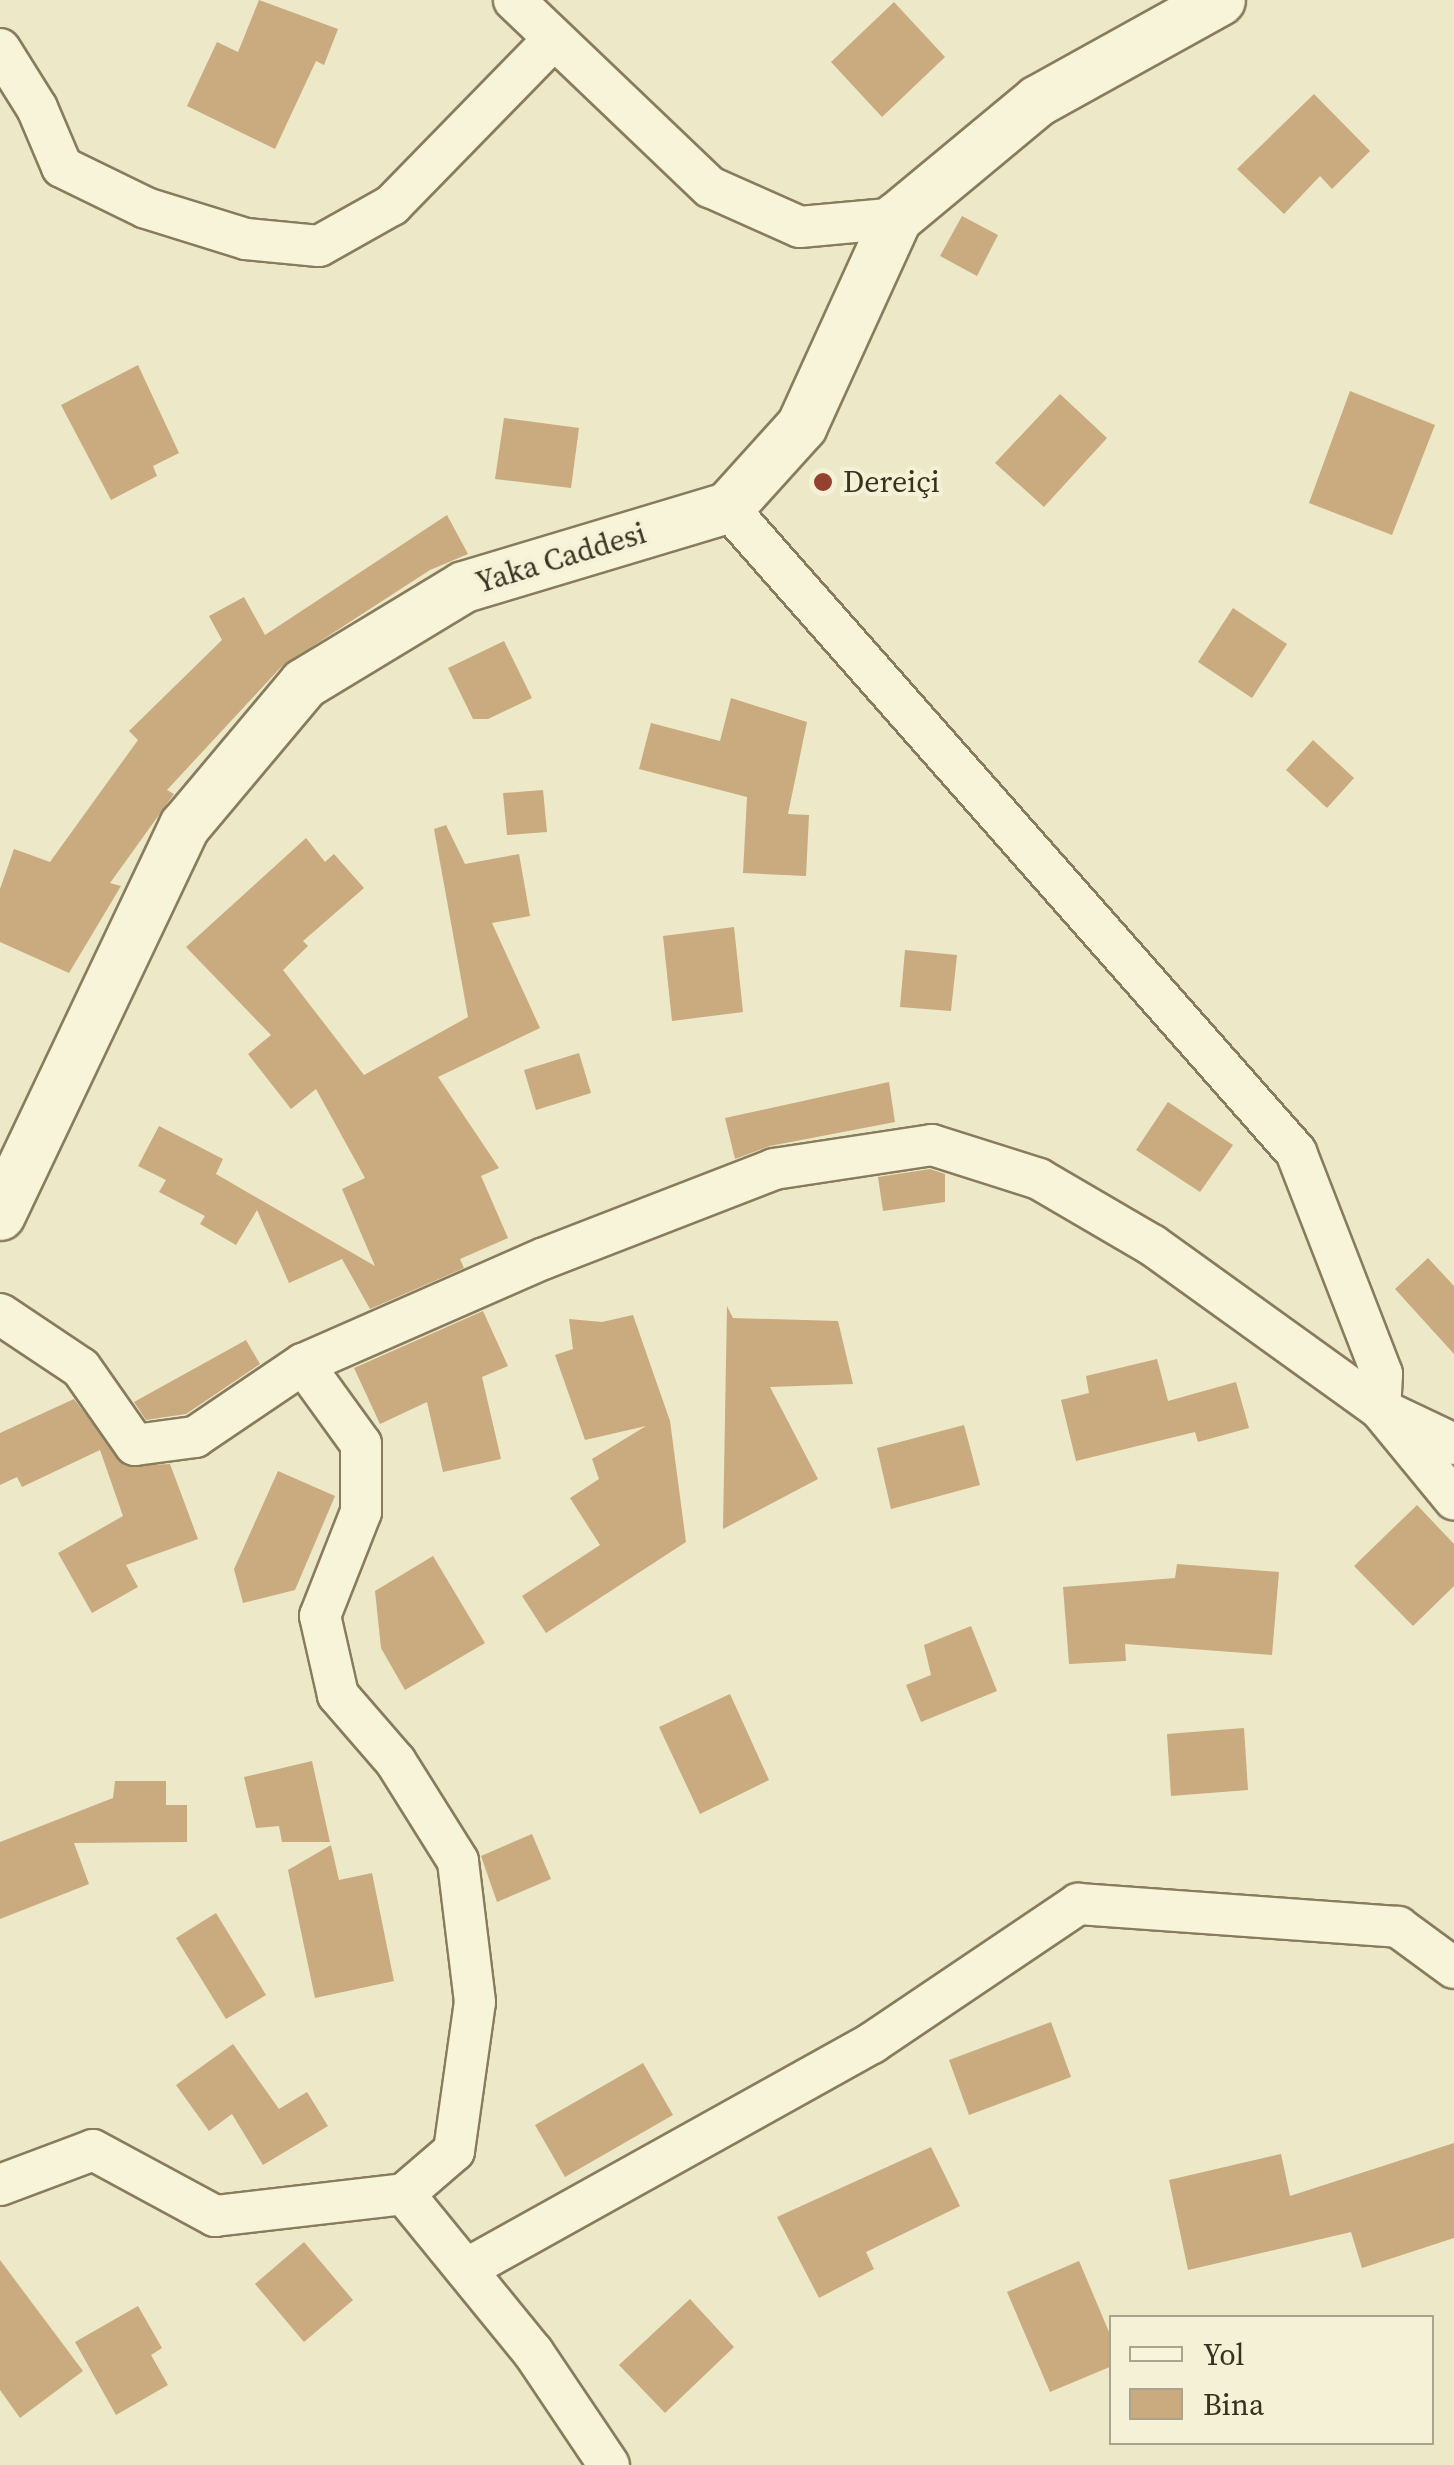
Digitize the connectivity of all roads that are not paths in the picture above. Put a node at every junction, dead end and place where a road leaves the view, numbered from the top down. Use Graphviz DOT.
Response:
graph roads {
  1 [pos="514,0"];
  2 [pos="1220,0"];
  3 [pos="552,41"];
  4 [pos="0,49"];
  5 [pos="897,218"];
  6 [pos="728,508"];
  7 [pos="0,1215"];
  8 [pos="0,1314"];
  9 [pos="303,1364"];
  10 [pos="1380,1409"];
  11 [pos="1454,1444"];
  12 [pos="1454,1499"];
  13 [pos="1454,1968"];
  14 [pos="0,2185"];
  15 [pos="404,2194"];
  16 [pos="466,2269"];
  17 [pos="609,2465"];
  1 -- 3 [label="street"];
  2 -- 5 [label="street"];
  3 -- 4 [label="street"];
  3 -- 5 [label="street"];
  5 -- 6 [label="street"];
  6 -- 7 [label="street, Yaka Caddesi"];
  6 -- 10 [label="street"];
  8 -- 9 [label="street"];
  9 -- 10 [label="street"];
  9 -- 15 [label="street"];
  10 -- 11 [label="street"];
  10 -- 12 [label="street"];
  13 -- 16 [label="street"];
  14 -- 15 [label="street"];
  15 -- 16 [label="street"];
  16 -- 17 [label="street"];
}
